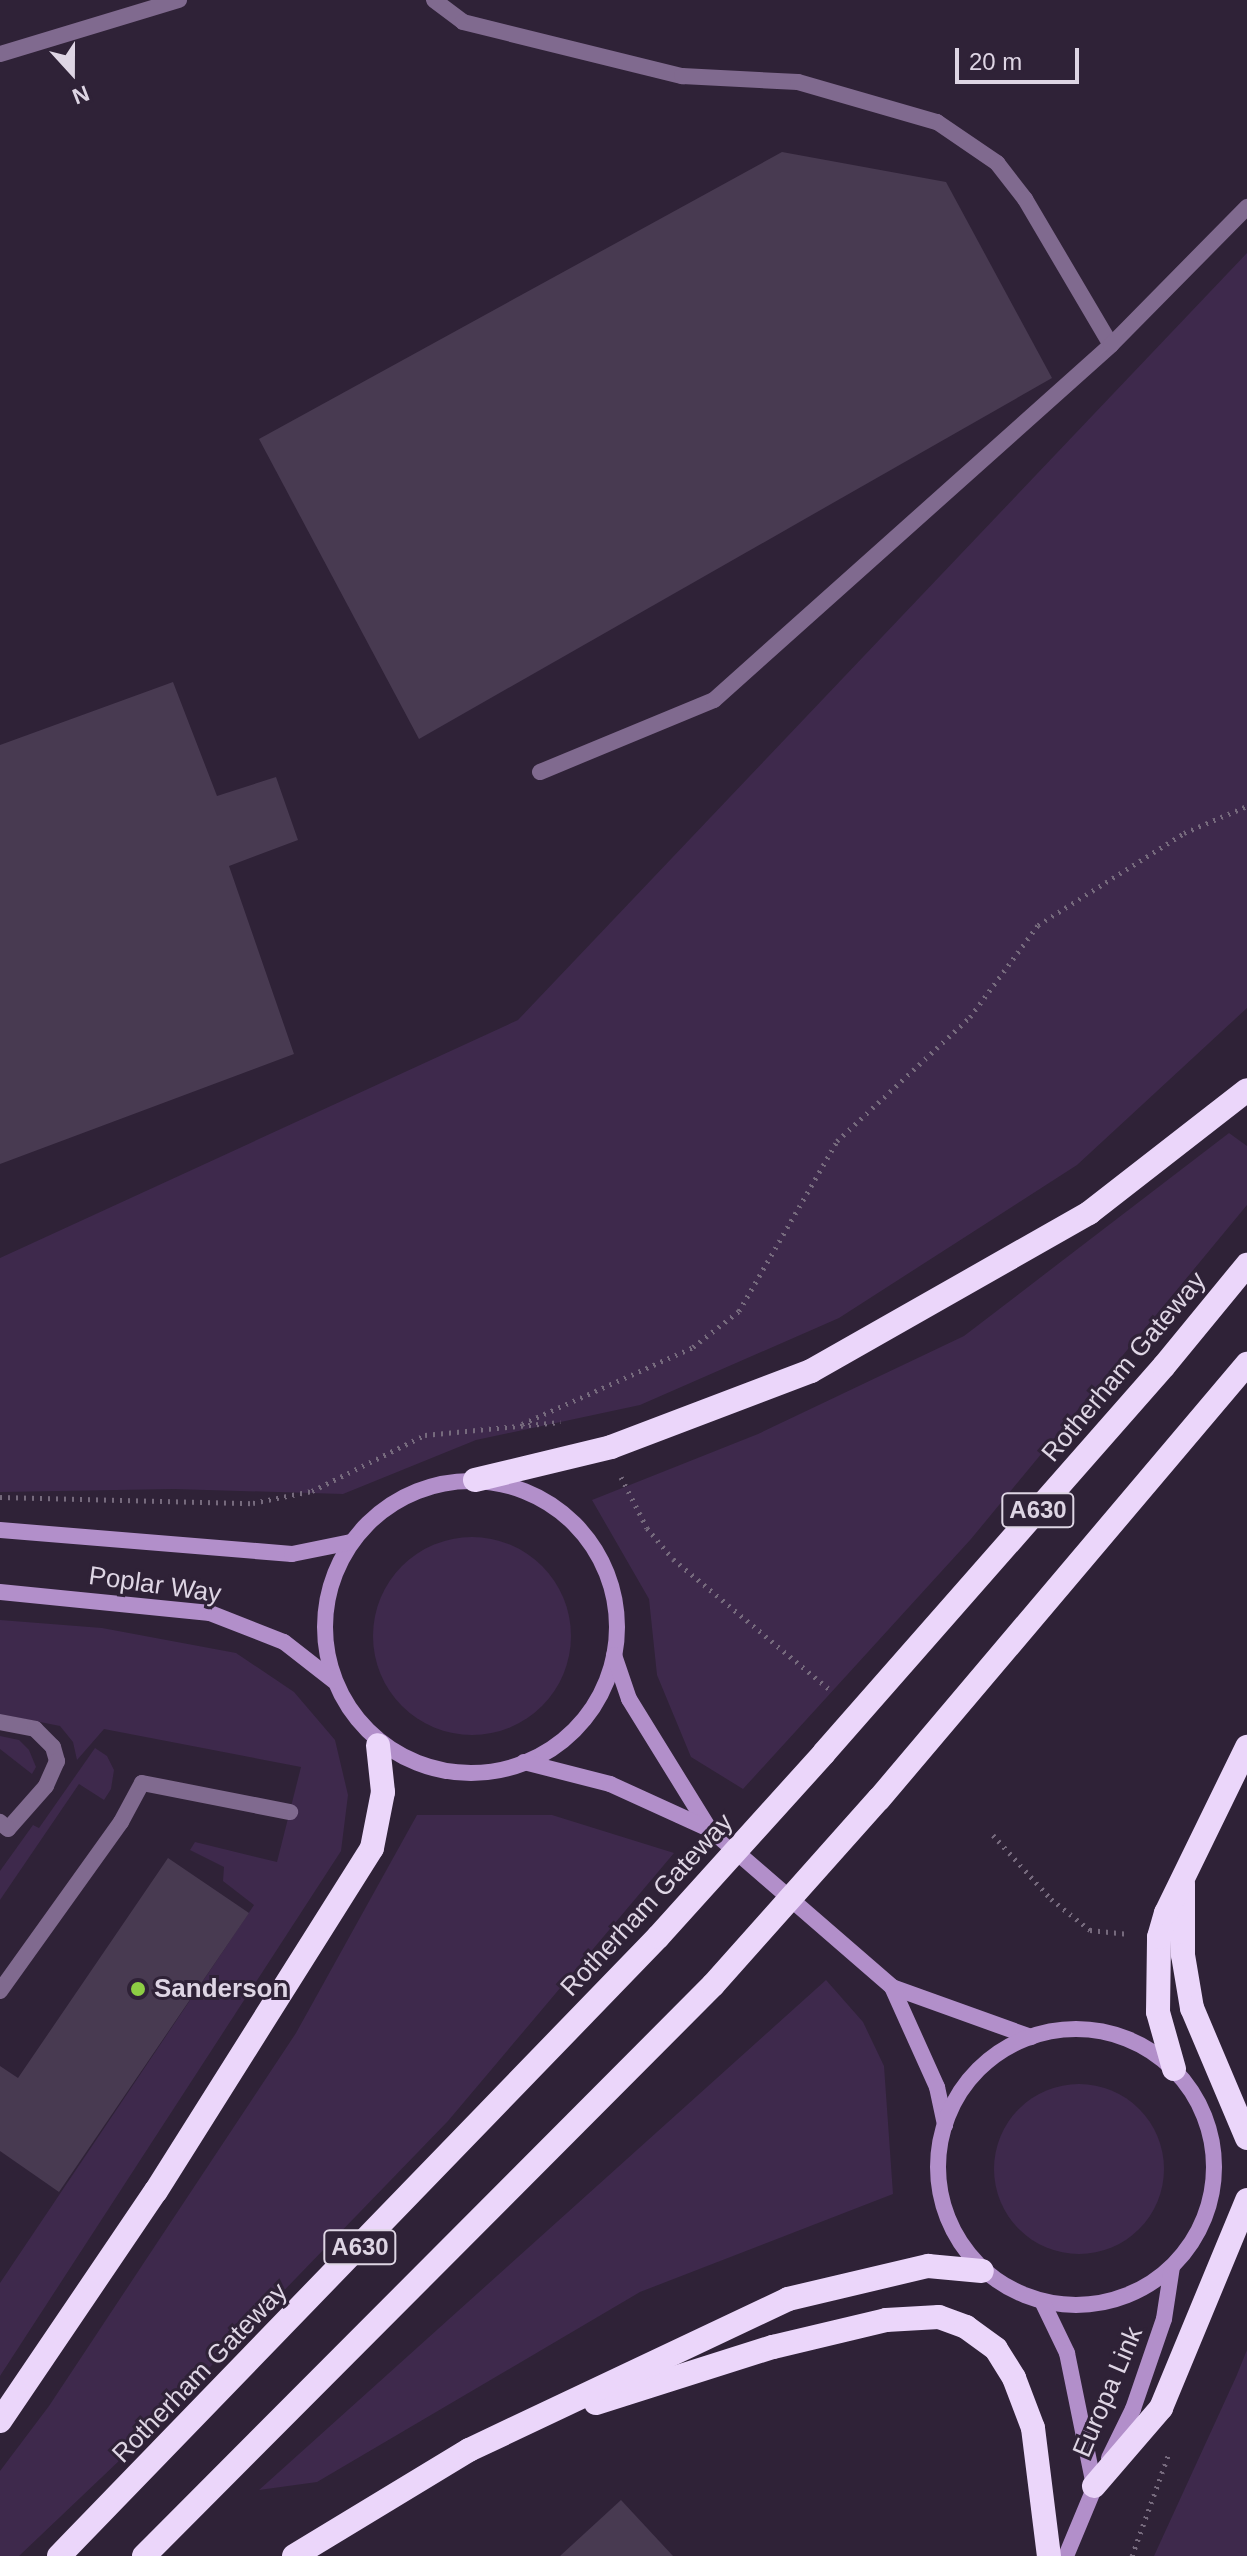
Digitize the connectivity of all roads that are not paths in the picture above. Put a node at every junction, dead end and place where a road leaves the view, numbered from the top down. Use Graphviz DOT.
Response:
graph roads {
  1 [pos="179,0"];
  2 [pos="434,0"];
  3 [pos="0,54"];
  4 [pos="1247,207"];
  5 [pos="1111,345"];
  6 [pos="540,772"];
  7 [pos="1247,1090"];
  8 [pos="1247,1265"];
  9 [pos="1247,1364"];
  10 [pos="475,1480"];
  11 [pos="0,1530"];
  12 [pos="351,1542"];
  13 [pos="0,1592"];
  14 [pos="613,1653"];
  15 [pos="334,1681"];
  16 [pos="0,1722"];
  17 [pos="378,1745"];
  18 [pos="1247,1747"];
  19 [pos="524,1762"];
  20 [pos="290,1812"];
  21 [pos="4,1825"];
  22 [pos="711,1830"];
  23 [pos="1183,1881"];
  24 [pos="892,1987"];
  25 [pos="0,1991"];
  26 [pos="1031,2037"];
  27 [pos="1174,2069"];
  28 [pos="945,2125"];
  29 [pos="1247,2138"];
  30 [pos="1247,2200"];
  31 [pos="1172,2267"];
  32 [pos="982,2271"];
  33 [pos="1042,2301"];
  34 [pos="0,2421"];
  35 [pos="513,2429"];
  36 [pos="1094,2486"];
  37 [pos="59,2556"];
  38 [pos="144,2556"];
  39 [pos="294,2556"];
  40 [pos="1049,2556"];
  41 [pos="1066,2556"];
  1 -- 3 [label="street"];
  2 -- 5 [label="street"];
  4 -- 5 [label="street"];
  5 -- 6 [label="street"];
  7 -- 10 [label="highway"];
  8 -- 37 [label="highway, Rotherham Gateway / A630, bridge"];
  9 -- 38 [label="highway, A630, bridge"];
  10 -- 12 [label="main road"];
  10 -- 14 [label="main road"];
  11 -- 12 [label="main road, Poplar Way"];
  12 -- 15 [label="main road"];
  13 -- 15 [label="main road, Poplar Way"];
  14 -- 19 [label="main road"];
  14 -- 22 [label="main road"];
  15 -- 17 [label="main road"];
  16 -- 21 [label="street"];
  17 -- 19 [label="main road"];
  17 -- 34 [label="highway"];
  18 -- 23 [label="highway"];
  19 -- 22 [label="main road"];
  20 -- 25 [label="street"];
  22 -- 24 [label="main road"];
  23 -- 27 [label="highway"];
  23 -- 29 [label="highway"];
  24 -- 26 [label="main road"];
  24 -- 28 [label="main road"];
  26 -- 27 [label="main road"];
  26 -- 28 [label="main road"];
  27 -- 31 [label="main road"];
  28 -- 32 [label="main road"];
  30 -- 36 [label="highway"];
  31 -- 33 [label="main road"];
  31 -- 36 [label="main road, Europa Link"];
  32 -- 33 [label="main road"];
  32 -- 35 [label="highway"];
  33 -- 36 [label="main road, Europa Link"];
  35 -- 39 [label="highway"];
  35 -- 40 [label="highway"];
  36 -- 41 [label="main road, Europa Link"];
}
